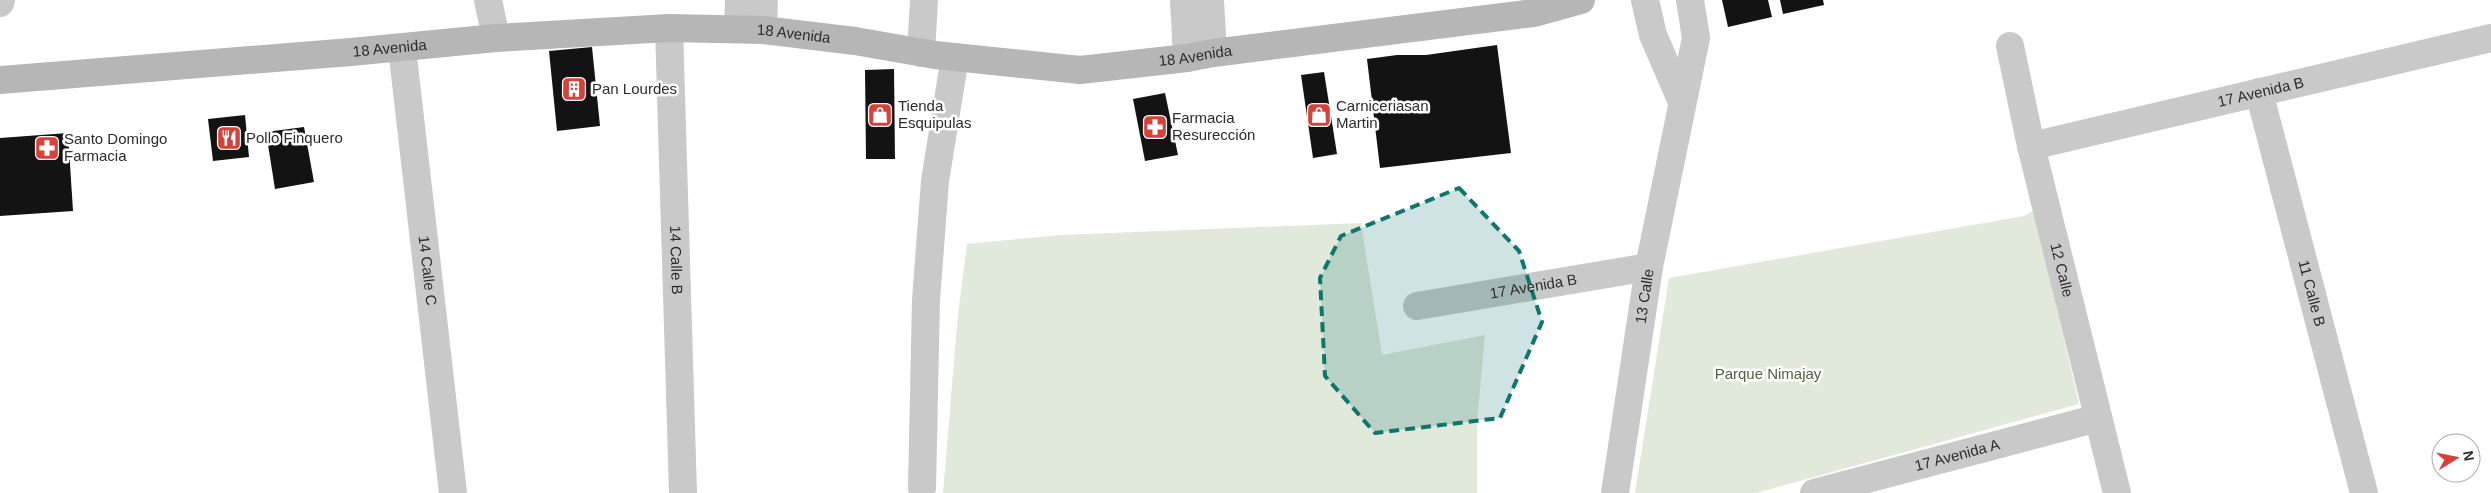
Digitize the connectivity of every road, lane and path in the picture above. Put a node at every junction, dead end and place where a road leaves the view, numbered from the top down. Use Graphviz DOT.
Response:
graph roads {
  1 [pos="488,0"];
  2 [pos="739,0"];
  3 [pos="764,0"];
  4 [pos="924,0"];
  5 [pos="1184,0"];
  6 [pos="1210,0"];
  7 [pos="1582,0"];
  8 [pos="1645,0"];
  9 [pos="1690,0"];
  10 [pos="669,28"];
  11 [pos="751,29"];
  12 [pos="496,38"];
  13 [pos="2491,38"];
  14 [pos="2010,46"];
  15 [pos="402,48"];
  16 [pos="921,53"];
  17 [pos="1200,56"];
  18 [pos="955,57"];
  19 [pos="0,80"];
  20 [pos="2259,92"];
  21 [pos="1682,102"];
  22 [pos="2031,146"];
  23 [pos="1649,267"];
  24 [pos="1417,306"];
  25 [pos="2098,418"];
  26 [pos="922,488"];
  27 [pos="453,493"];
  28 [pos="683,493"];
  29 [pos="1615,493"];
  30 [pos="1814,493"];
  31 [pos="2117,493"];
  32 [pos="2364,493"];
  1 -- 12 [label="street"];
  2 -- 11 [label="street"];
  3 -- 11 [label="street"];
  4 -- 16 [label="street"];
  5 -- 17 [label="street"];
  6 -- 17 [label="street"];
  7 -- 17 [label="street, 18 Avenida"];
  8 -- 21 [label="street"];
  9 -- 21 [label="street, 13 Calle"];
  10 -- 11 [label="street, 18 Avenida"];
  10 -- 12 [label="street, 18 Avenida"];
  10 -- 28 [label="street, 14 Calle B"];
  11 -- 16 [label="street, 18 Avenida"];
  12 -- 15 [label="street, 18 Avenida"];
  13 -- 20 [label="street, 17 Avenida B"];
  14 -- 22 [label="street, 12 Calle"];
  15 -- 19 [label="street, 18 Avenida"];
  15 -- 27 [label="street, 14 Calle C"];
  16 -- 18 [label="street, 18 Avenida"];
  17 -- 18 [label="street, 18 Avenida"];
  18 -- 26 [label="street"];
  20 -- 22 [label="street, 17 Avenida B"];
  20 -- 32 [label="street, 11 Calle B"];
  21 -- 23 [label="street, 13 Calle"];
  22 -- 25 [label="street, 12 Calle"];
  23 -- 24 [label="street, 17 Avenida B"];
  23 -- 29 [label="street, 13 Calle"];
  25 -- 30 [label="street, 17 Avenida A"];
  25 -- 31 [label="street, 12 Calle"];
}
